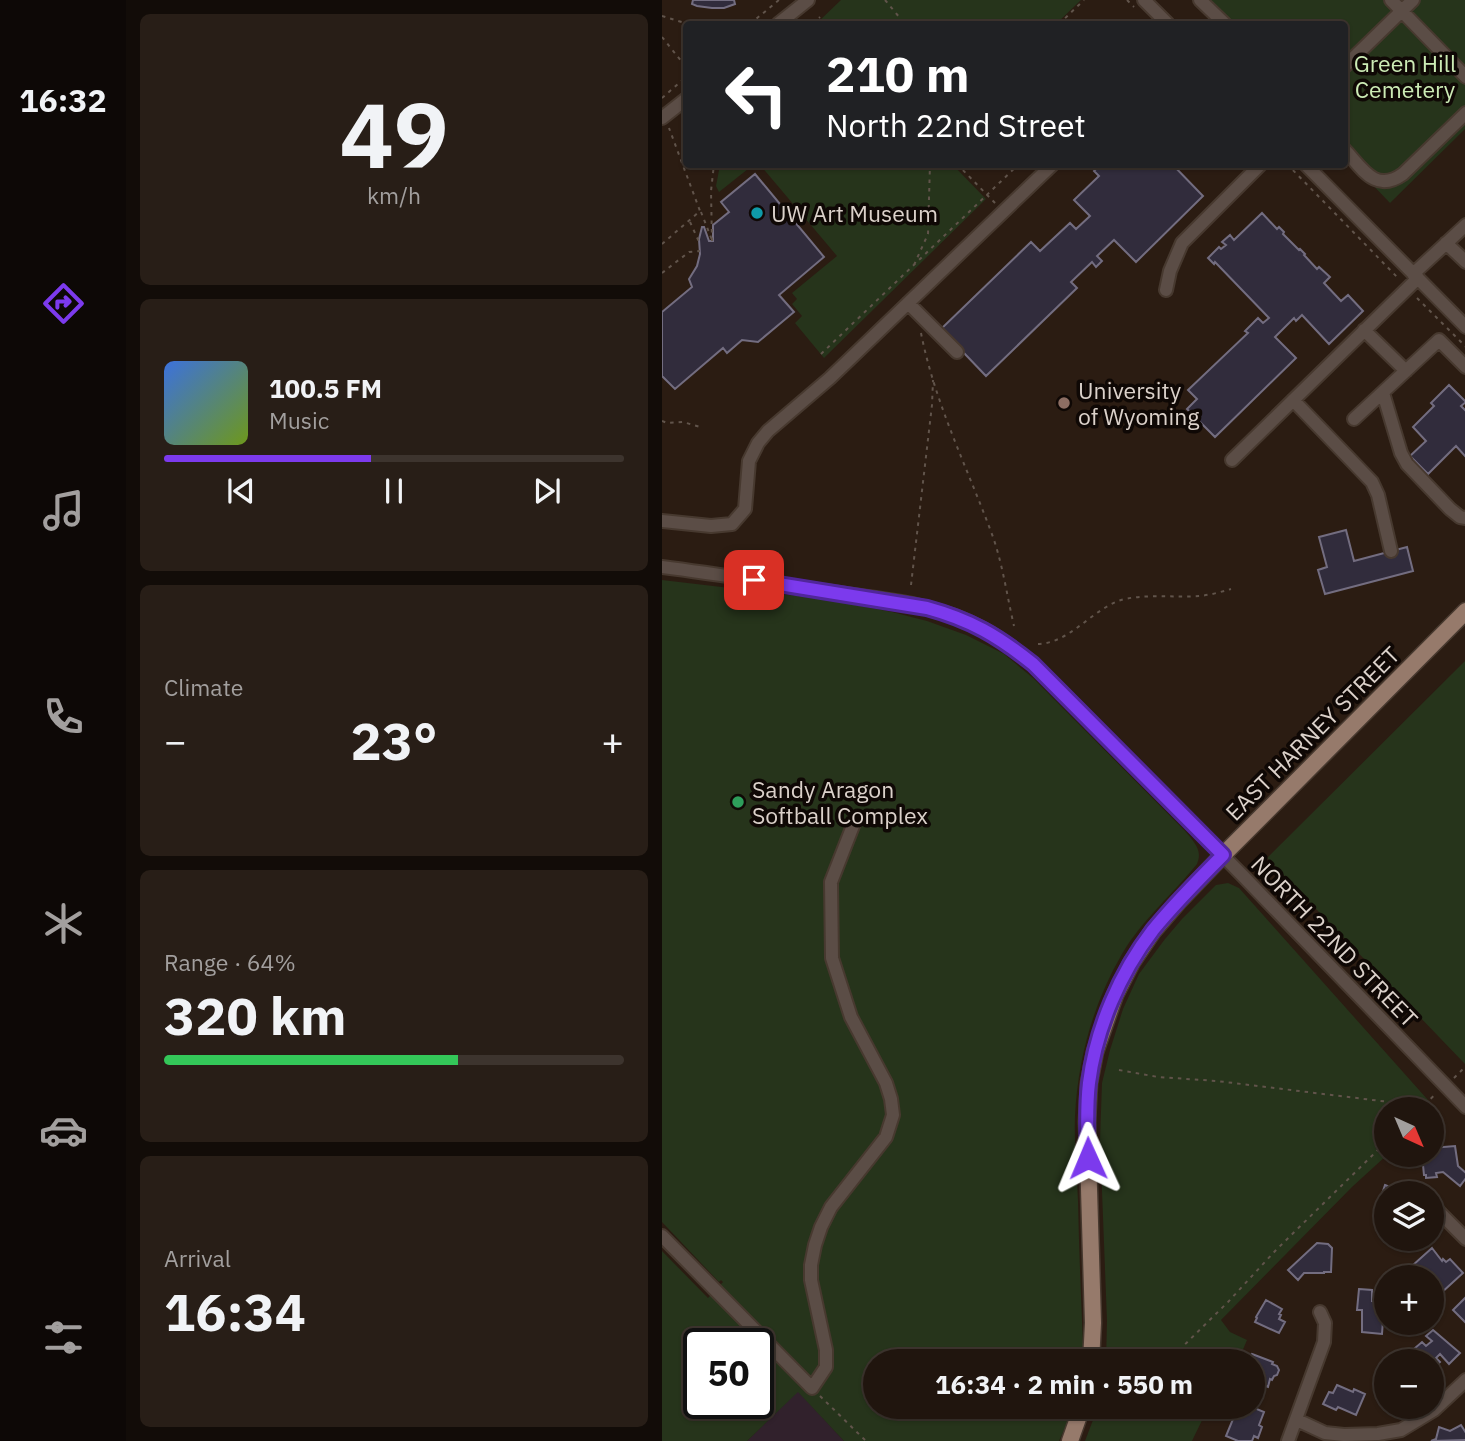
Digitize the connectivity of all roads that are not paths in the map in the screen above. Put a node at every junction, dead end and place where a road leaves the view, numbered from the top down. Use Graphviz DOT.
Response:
graph roads {
  1 [pos="808,0"];
  2 [pos="1144,0"];
  3 [pos="1200,0"];
  4 [pos="1391,0"];
  5 [pos="1413,0"];
  6 [pos="1401,11"];
  7 [pos="782,21"];
  8 [pos="1165,21"];
  9 [pos="1221,21"];
  10 [pos="1348,63"];
  11 [pos="1465,77"];
  12 [pos="683,103"];
  13 [pos="1465,113"];
  14 [pos="666,123"];
  15 [pos="1348,153"];
  16 [pos="1049,168"];
  17 [pos="1258,168"];
  18 [pos="1309,168"];
  19 [pos="1465,225"];
  20 [pos="1446,243"];
  21 [pos="1465,262"];
  22 [pos="1416,276"];
  23 [pos="1167,290"];
  24 [pos="908,303"];
  25 [pos="1465,327"];
  26 [pos="1364,331"];
  27 [pos="957,352"];
  28 [pos="1465,367"];
  29 [pos="1406,371"];
  30 [pos="1383,393"];
  31 [pos="1293,400"];
  32 [pos="1354,419"];
  33 [pos="1232,460"];
  34 [pos="1465,518"];
  35 [pos="662,521"];
  36 [pos="1391,551"];
  37 [pos="662,567"];
  38 [pos="1465,611"];
  39 [pos="856,818"];
  40 [pos="1223,855"];
  41 [pos="1465,1108"];
  42 [pos="1444,1217"];
  43 [pos="662,1236"];
  44 [pos="1465,1239"];
  45 [pos="1320,1312"];
  46 [pos="1092,1349"];
  47 [pos="1465,1380"];
  48 [pos="1078,1419"];
  49 [pos="1297,1420"];
  50 [pos="1403,1435"];
  51 [pos="1070,1441"];
  52 [pos="1288,1441"];
  1 -- 7 [label="street"];
  2 -- 8 [label="street"];
  3 -- 9 [label="street"];
  4 -- 6 [label="street"];
  5 -- 6 [label="street"];
  6 -- 10 [label="street"];
  6 -- 11 [label="street"];
  12 -- 14 [label="street"];
  13 -- 15 [label="street"];
  16 -- 24 [label="street"];
  17 -- 23 [label="street"];
  18 -- 22 [label="street"];
  19 -- 20 [label="street"];
  20 -- 21 [label="street"];
  20 -- 22 [label="street"];
  22 -- 25 [label="street"];
  22 -- 26 [label="street"];
  24 -- 27 [label="street"];
  24 -- 35 [label="street"];
  26 -- 29 [label="street"];
  26 -- 31 [label="street"];
  28 -- 29 [label="street"];
  29 -- 30 [label="street"];
  30 -- 32 [label="street"];
  30 -- 34 [label="street"];
  31 -- 33 [label="street"];
  31 -- 36 [label="street"];
  37 -- 40 [label="street, NORTH 22ND STREET"];
  38 -- 40 [label="main road, EAST HARNEY STREET"];
  39 -- 43 [label="street"];
  40 -- 41 [label="street, NORTH 22ND STREET"];
  40 -- 46 [label="main road, EAST HARNEY STREET"];
  42 -- 44 [label="street"];
  45 -- 49 [label="street"];
  47 -- 50 [label="street"];
  48 -- 51 [label="main road"];
  49 -- 50 [label="street"];
  49 -- 52 [label="street"];
}
